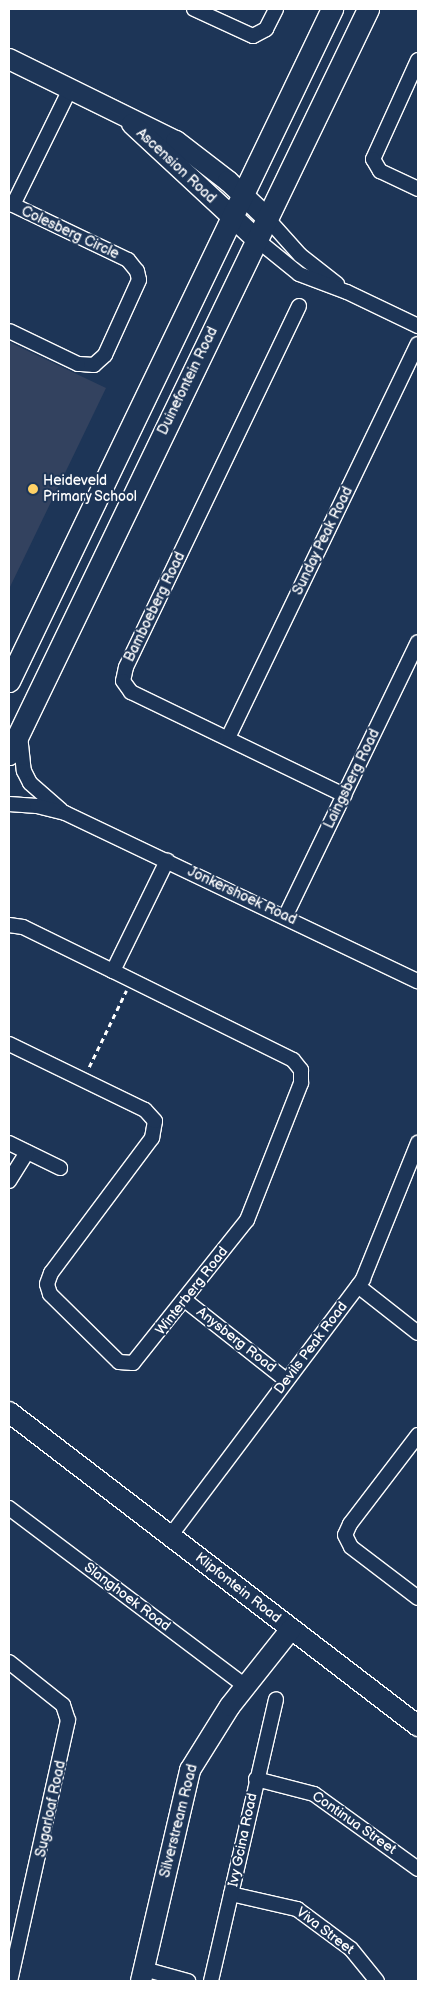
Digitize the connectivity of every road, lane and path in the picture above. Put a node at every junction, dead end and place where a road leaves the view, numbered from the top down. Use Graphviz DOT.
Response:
graph roads {
  1 [pos="194,9"];
  2 [pos="276,9"];
  3 [pos="332,9"];
  4 [pos="368,9"];
  5 [pos="9,59"];
  6 [pos="418,60"];
  7 [pos="70,89"];
  8 [pos="120,113"];
  9 [pos="418,189"];
  10 [pos="244,196"];
  11 [pos="11,204"];
  12 [pos="266,217"];
  13 [pos="233,220"];
  14 [pos="256,240"];
  15 [pos="348,292"];
  16 [pos="299,306"];
  17 [pos="418,326"];
  18 [pos="9,331"];
  19 [pos="418,344"];
  20 [pos="418,642"];
  21 [pos="9,681"];
  22 [pos="20,732"];
  23 [pos="228,738"];
  24 [pos="9,754"];
  25 [pos="344,795"];
  26 [pos="9,804"];
  27 [pos="65,813"];
  28 [pos="167,861"];
  29 [pos="286,916"];
  30 [pos="9,925"];
  31 [pos="114,971"];
  32 [pos="418,981"];
  33 [pos="128,988"];
  34 [pos="9,1044"];
  35 [pos="86,1073"];
  36 [pos="9,1143"];
  37 [pos="418,1143"];
  38 [pos="27,1152"];
  39 [pos="60,1168"];
  40 [pos="9,1181"];
  41 [pos="358,1286"];
  42 [pos="186,1301"];
  43 [pos="418,1333"];
  44 [pos="286,1380"];
  45 [pos="9,1412"];
  46 [pos="9,1420"];
  47 [pos="418,1435"];
  48 [pos="56,1451"];
  49 [pos="9,1508"];
  50 [pos="171,1535"];
  51 [pos="418,1598"];
  52 [pos="291,1629"];
  53 [pos="9,1662"];
  54 [pos="245,1686"];
  55 [pos="276,1699"];
  56 [pos="418,1726"];
  57 [pos="256,1779"];
  58 [pos="418,1869"];
  59 [pos="231,1894"];
  60 [pos="142,1975"];
  61 [pos="10,1981"];
  62 [pos="188,1981"];
  63 [pos="211,1981"];
  64 [pos="377,1981"];
  1 -- 2 [label="street"];
  3 -- 10 [label="main road"];
  4 -- 12 [label="main road, Duinefontein Road"];
  5 -- 7 [label="street, Ascension Road"];
  6 -- 9 [label="street"];
  7 -- 8 [label="street, Ascension Road"];
  7 -- 11 [label="street"];
  8 -- 10 [label="street, Ascension Road"];
  8 -- 13 [label="street, Ascension Road"];
  10 -- 12 [label="street, Ascension Road"];
  10 -- 13 [label="main road"];
  11 -- 18 [label="street, Colesberg Circle"];
  12 -- 14 [label="main road, Duinefontein Road"];
  12 -- 15 [label="street"];
  13 -- 14 [label="street, Ascension Road"];
  13 -- 21 [label="main road"];
  14 -- 15 [label="street"];
  14 -- 22 [label="main road, Duinefontein Road"];
  15 -- 17 [label="street"];
  16 -- 23 [label="street, Bamboeberg Road"];
  19 -- 23 [label="street, Sunday Peak Road"];
  20 -- 25 [label="street, Laingsberg Road"];
  22 -- 24 [label="main road, Duinefontein Road"];
  22 -- 27 [label="street, Jonkershoek Road"];
  23 -- 25 [label="street, Bamboeberg Road"];
  25 -- 29 [label="street, Laingsberg Road"];
  26 -- 27 [label="street, Jonkershoek Road"];
  27 -- 28 [label="street, Jonkershoek Road"];
  28 -- 29 [label="street, Jonkershoek Road"];
  28 -- 31 [label="street"];
  29 -- 32 [label="street, Jonkershoek Road"];
  30 -- 31 [label="street, Winterberg Road"];
  31 -- 42 [label="street, Winterberg Road"];
  33 -- 35 [label="path"];
  34 -- 42 [label="street, Winterberg Road"];
  36 -- 38 [label="street"];
  37 -- 41 [label="street, Devils Peak Road"];
  38 -- 39 [label="street"];
  38 -- 40 [label="street"];
  41 -- 43 [label="street"];
  41 -- 44 [label="street, Devils Peak Road"];
  42 -- 44 [label="street, Anysberg Road"];
  44 -- 50 [label="street, Devils Peak Road"];
  45 -- 48 [label="street, Klipfontein Road"];
  46 -- 48 [label="street, Klipfontein Road"];
  47 -- 51 [label="street"];
  48 -- 50 [label="street, Klipfontein Road"];
  49 -- 54 [label="street, Slanghoek Road"];
  50 -- 52 [label="street, Klipfontein Road"];
  52 -- 54 [label="street, Silverstream Road"];
  52 -- 56 [label="street, Klipfontein Road"];
  53 -- 61 [label="street, Sugarloaf Road"];
  54 -- 60 [label="street, Silverstream Road"];
  55 -- 57 [label="street, Ivy Gcina Road"];
  57 -- 58 [label="street, Continua Street"];
  57 -- 59 [label="street, Ivy Gcina Road"];
  59 -- 63 [label="street, Ivy Gcina Road"];
  59 -- 64 [label="street, Viva Street"];
  60 -- 62 [label="street"];
}
